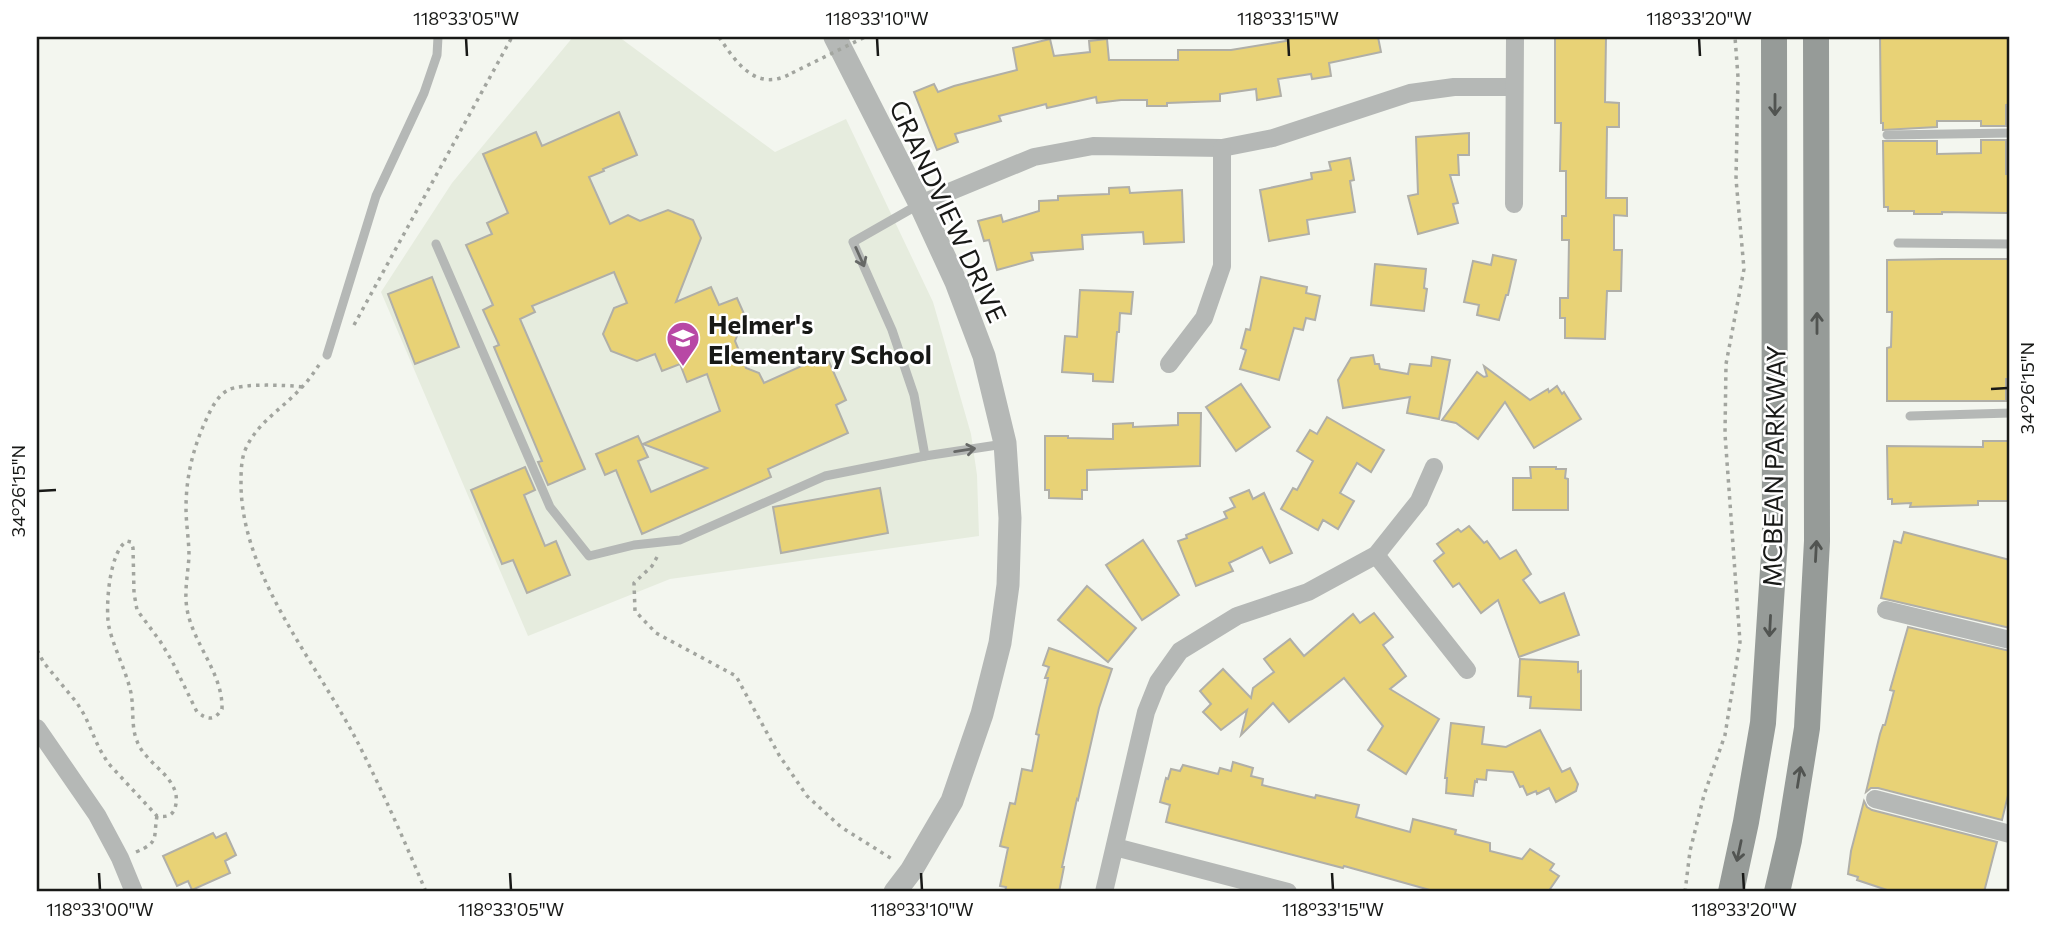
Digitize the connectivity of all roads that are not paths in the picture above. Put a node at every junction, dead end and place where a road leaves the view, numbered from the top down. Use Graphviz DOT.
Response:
graph roads {
  1 [pos="438,37"];
  2 [pos="835,37"];
  3 [pos="1515,37"];
  4 [pos="1774,37"];
  5 [pos="1816,37"];
  6 [pos="1514,87"];
  7 [pos="2010,133"];
  8 [pos="1887,135"];
  9 [pos="1222,148"];
  10 [pos="920,204"];
  11 [pos="1514,204"];
  12 [pos="1898,243"];
  13 [pos="436,244"];
  14 [pos="2010,244"];
  15 [pos="327,355"];
  16 [pos="1169,364"];
  17 [pos="2010,413"];
  18 [pos="1910,416"];
  19 [pos="1005,443"];
  20 [pos="925,456"];
  21 [pos="1434,467"];
  22 [pos="1376,555"];
  23 [pos="1886,610"];
  24 [pos="2010,640"];
  25 [pos="1468,670"];
  26 [pos="37,729"];
  27 [pos="1875,799"];
  28 [pos="2010,834"];
  29 [pos="1115,847"];
  30 [pos="134,892"];
  31 [pos="895,892"];
  32 [pos="1104,892"];
  33 [pos="1288,892"];
  34 [pos="1731,892"];
  35 [pos="1777,892"];
  1 -- 15 [label="lane"];
  2 -- 10 [label="street, GRANDVIEW DRIVE"];
  3 -- 6 [label="street"];
  4 -- 34 [label="main road, MCBEAN PARKWAY, one-way"];
  35 -- 5 [label="main road, MCBEAN PARKWAY, one-way"];
  6 -- 9 [label="street"];
  6 -- 11 [label="street"];
  7 -- 8 [label="lane"];
  9 -- 10 [label="street"];
  9 -- 16 [label="street"];
  10 -- 19 [label="street, GRANDVIEW DRIVE"];
  10 -- 20 [label="lane, one-way"];
  12 -- 14 [label="lane"];
  13 -- 20 [label="lane"];
  17 -- 18 [label="lane"];
  20 -- 19 [label="lane, one-way"];
  19 -- 31 [label="street, GRANDVIEW DRIVE"];
  21 -- 22 [label="street"];
  22 -- 25 [label="street"];
  22 -- 29 [label="street"];
  23 -- 24 [label="street"];
  26 -- 30 [label="street"];
  27 -- 28 [label="street"];
  29 -- 32 [label="street"];
  29 -- 33 [label="street"];
}
